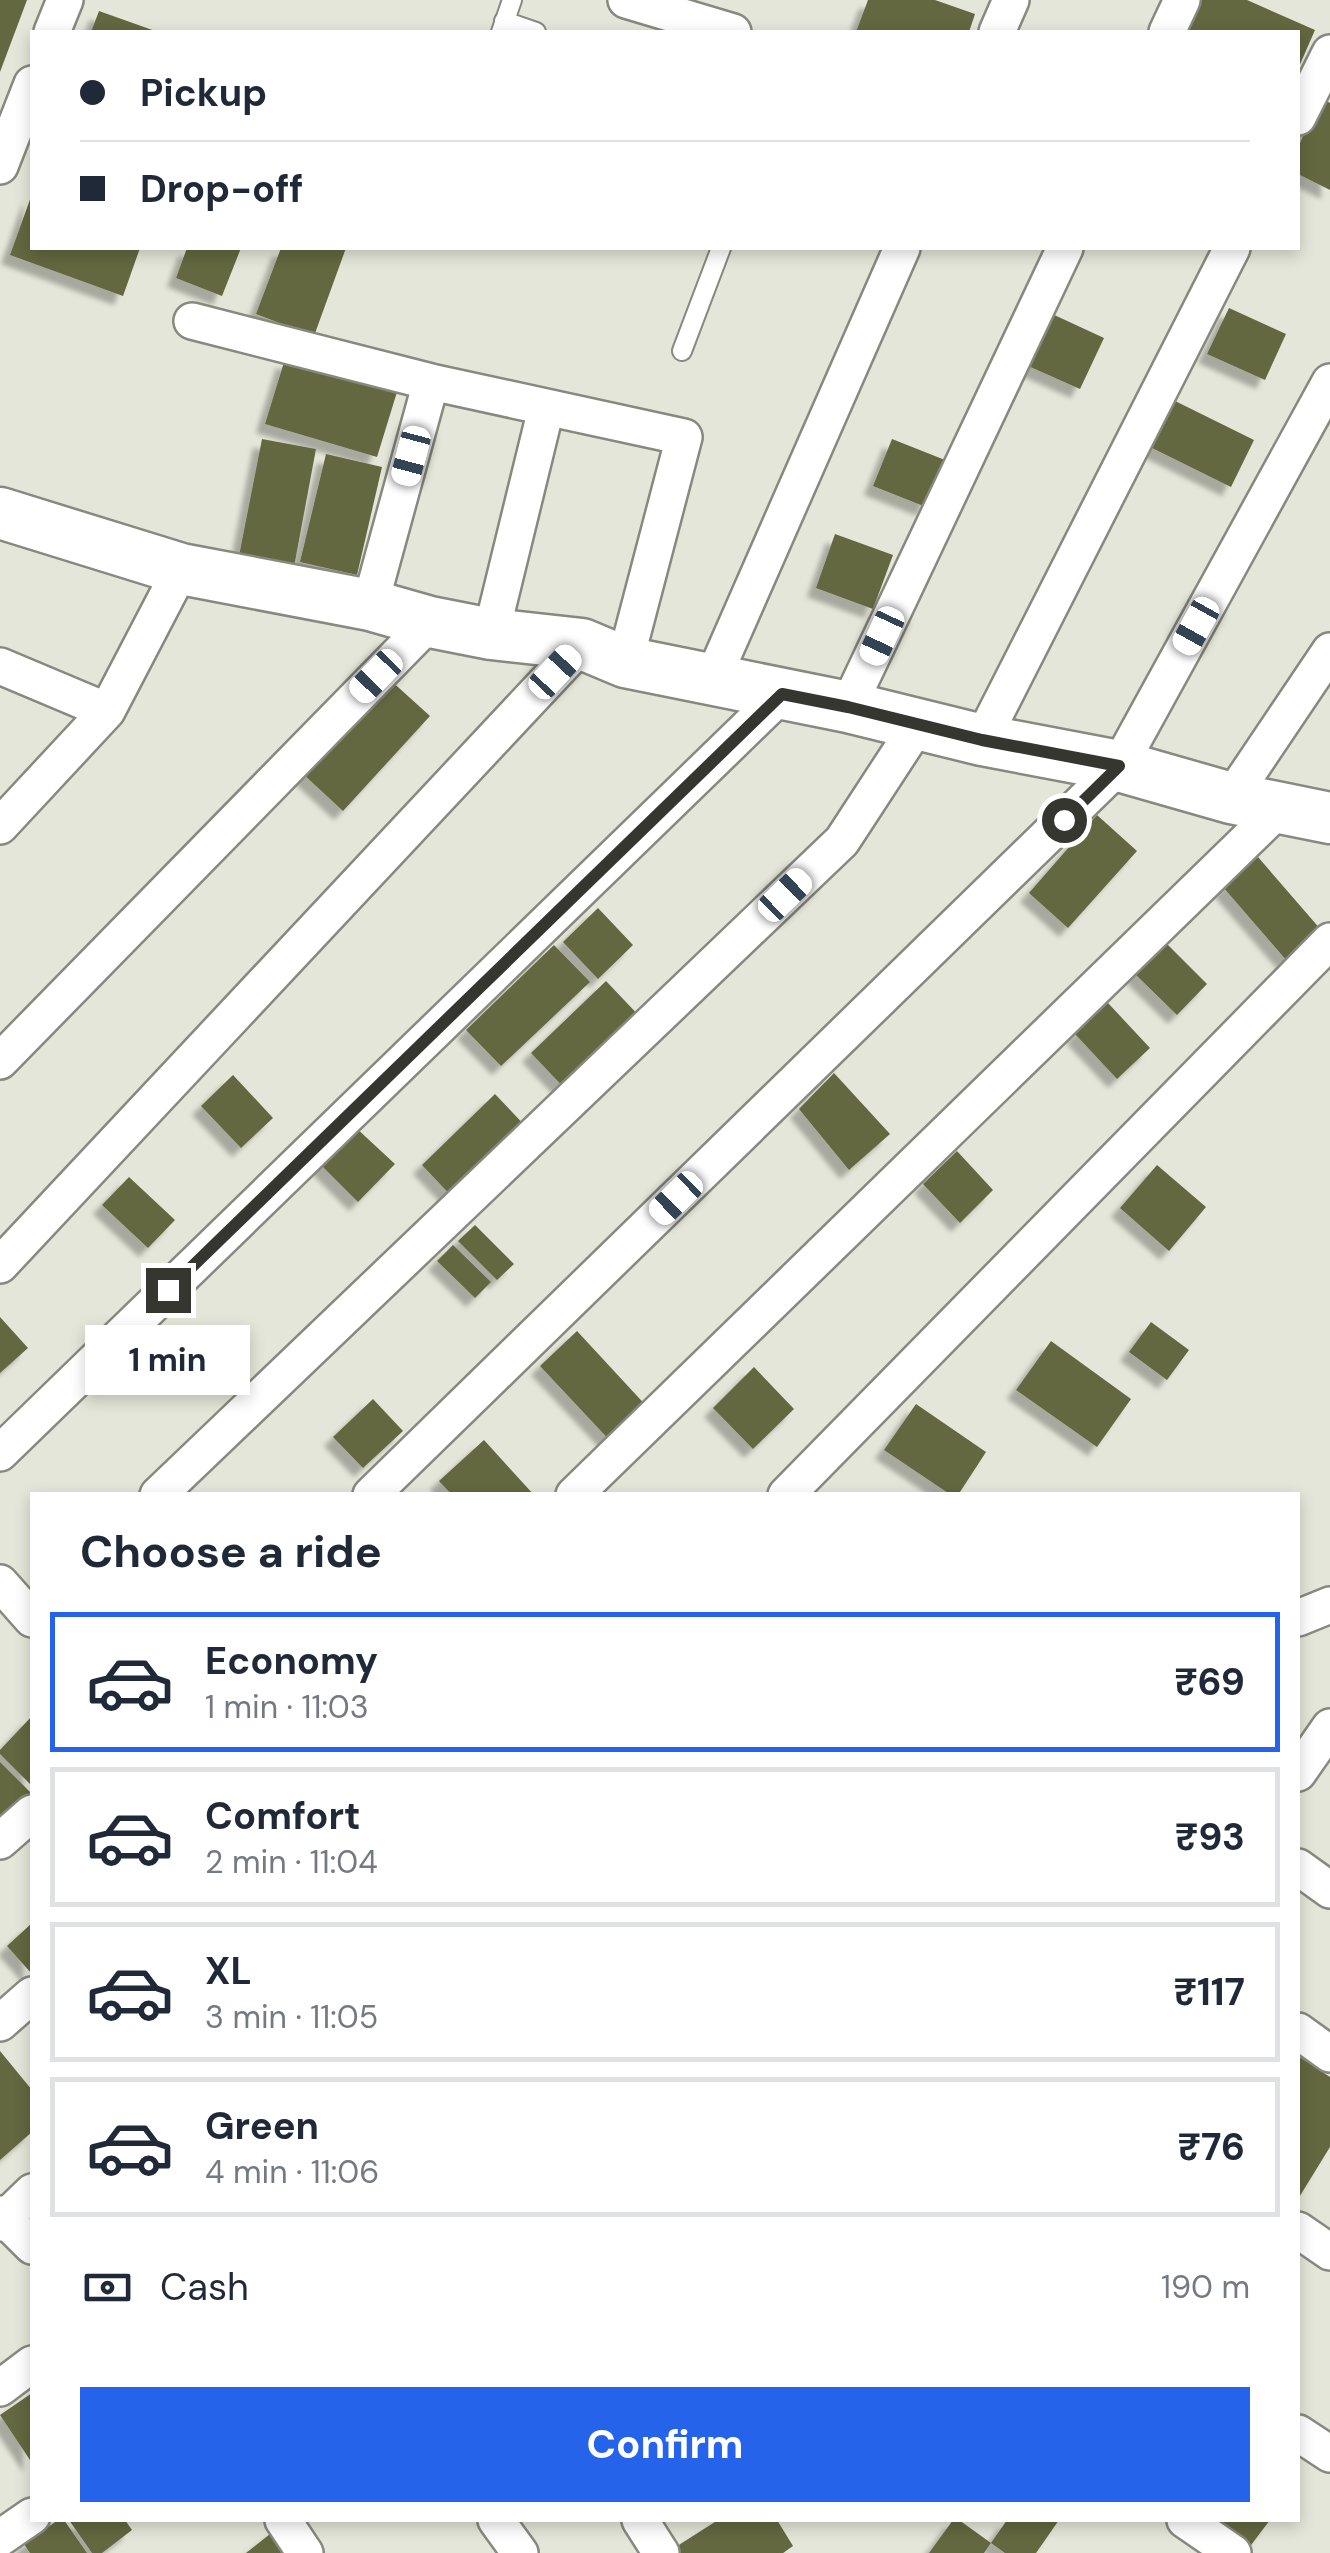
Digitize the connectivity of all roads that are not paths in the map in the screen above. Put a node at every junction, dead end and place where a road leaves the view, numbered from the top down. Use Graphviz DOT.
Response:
graph roads {
  1 [pos="64,0"];
  2 [pos="512,0"];
  3 [pos="626,0"];
  4 [pos="1011,0"];
  5 [pos="1182,0"];
  6 [pos="502,27"];
  7 [pos="53,30"];
  8 [pos="726,30"];
  9 [pos="998,30"];
  10 [pos="1168,30"];
  11 [pos="1330,53"];
  12 [pos="30,89"];
  13 [pos="1300,114"];
  14 [pos="0,166"];
  15 [pos="719,250"];
  16 [pos="901,250"];
  17 [pos="1064,250"];
  18 [pos="1231,250"];
  19 [pos="192,320"];
  20 [pos="682,351"];
  21 [pos="432,382"];
  22 [pos="1330,382"];
  23 [pos="546,408"];
  24 [pos="0,513"];
  25 [pos="181,569"];
  26 [pos="370,605"];
  27 [pos="430,622"];
  28 [pos="491,634"];
  29 [pos="1330,651"];
  30 [pos="603,653"];
  31 [pos="0,666"];
  32 [pos="713,678"];
  33 [pos="782,694"];
  34 [pos="848,707"];
  35 [pos="108,711"];
  36 [pos="917,726"];
  37 [pos="982,740"];
  38 [pos="1119,766"];
  39 [pos="1231,798"];
  40 [pos="1279,809"];
  41 [pos="1330,818"];
  42 [pos="0,826"];
  43 [pos="1330,942"];
  44 [pos="0,1062"];
  45 [pos="0,1266"];
  46 [pos="0,1453"];
  47 [pos="161,1492"];
  48 [pos="374,1492"];
  49 [pos="577,1492"];
  50 [pos="789,1492"];
  51 [pos="0,1583"];
  52 [pos="1330,1604"];
  53 [pos="30,1615"];
  54 [pos="1300,1617"];
  55 [pos="1330,1726"];
  56 [pos="1300,1770"];
  57 [pos="30,1815"];
  58 [pos="0,1841"];
  59 [pos="1300,1868"];
  60 [pos="1330,1890"];
  61 [pos="30,1997"];
  62 [pos="0,2023"];
  63 [pos="1300,2032"];
  64 [pos="1330,2054"];
  65 [pos="30,2194"];
  66 [pos="1,2219"];
  67 [pos="1300,2231"];
  68 [pos="30,2244"];
  69 [pos="1330,2252"];
  70 [pos="30,2366"];
  71 [pos="0,2388"];
  72 [pos="1300,2434"];
  73 [pos="1330,2454"];
  74 [pos="30,2517"];
  75 [pos="283,2522"];
  76 [pos="497,2522"];
  77 [pos="641,2522"];
  78 [pos="1189,2522"];
  79 [pos="0,2538"];
  80 [pos="306,2553"];
  81 [pos="520,2553"];
  82 [pos="661,2553"];
  83 [pos="1232,2553"];
  1 -- 7 [label="street"];
  2 -- 6 [label="lane"];
  3 -- 8 [label="street"];
  4 -- 9 [label="street"];
  5 -- 10 [label="street"];
  11 -- 13 [label="street"];
  12 -- 14 [label="street"];
  15 -- 20 [label="lane"];
  16 -- 32 [label="street"];
  17 -- 34 [label="street"];
  18 -- 37 [label="street"];
  19 -- 21 [label="street"];
  21 -- 23 [label="street"];
  21 -- 26 [label="street"];
  22 -- 38 [label="street"];
  23 -- 28 [label="street"];
  23 -- 30 [label="street"];
  24 -- 25 [label="street"];
  25 -- 26 [label="street"];
  25 -- 35 [label="street"];
  26 -- 27 [label="street"];
  27 -- 28 [label="street"];
  27 -- 44 [label="street"];
  28 -- 30 [label="street"];
  29 -- 39 [label="street"];
  30 -- 32 [label="street"];
  30 -- 45 [label="street"];
  31 -- 35 [label="street"];
  32 -- 33 [label="street"];
  33 -- 34 [label="street"];
  33 -- 46 [label="street"];
  34 -- 36 [label="street"];
  35 -- 42 [label="street"];
  36 -- 37 [label="street"];
  36 -- 47 [label="street"];
  37 -- 38 [label="street"];
  38 -- 39 [label="street"];
  38 -- 48 [label="street"];
  39 -- 40 [label="street"];
  40 -- 41 [label="street"];
  40 -- 49 [label="street"];
  43 -- 50 [label="street"];
  51 -- 53 [label="street"];
  52 -- 54 [label="street"];
  55 -- 56 [label="street"];
  57 -- 58 [label="street"];
  59 -- 60 [label="street"];
  61 -- 62 [label="street"];
  63 -- 64 [label="street"];
  65 -- 66 [label="street"];
  66 -- 68 [label="street"];
  67 -- 69 [label="street"];
  70 -- 71 [label="street"];
  72 -- 73 [label="street"];
  74 -- 79 [label="street"];
  75 -- 80 [label="street"];
  76 -- 81 [label="street"];
  77 -- 82 [label="street"];
  78 -- 83 [label="street"];
}
